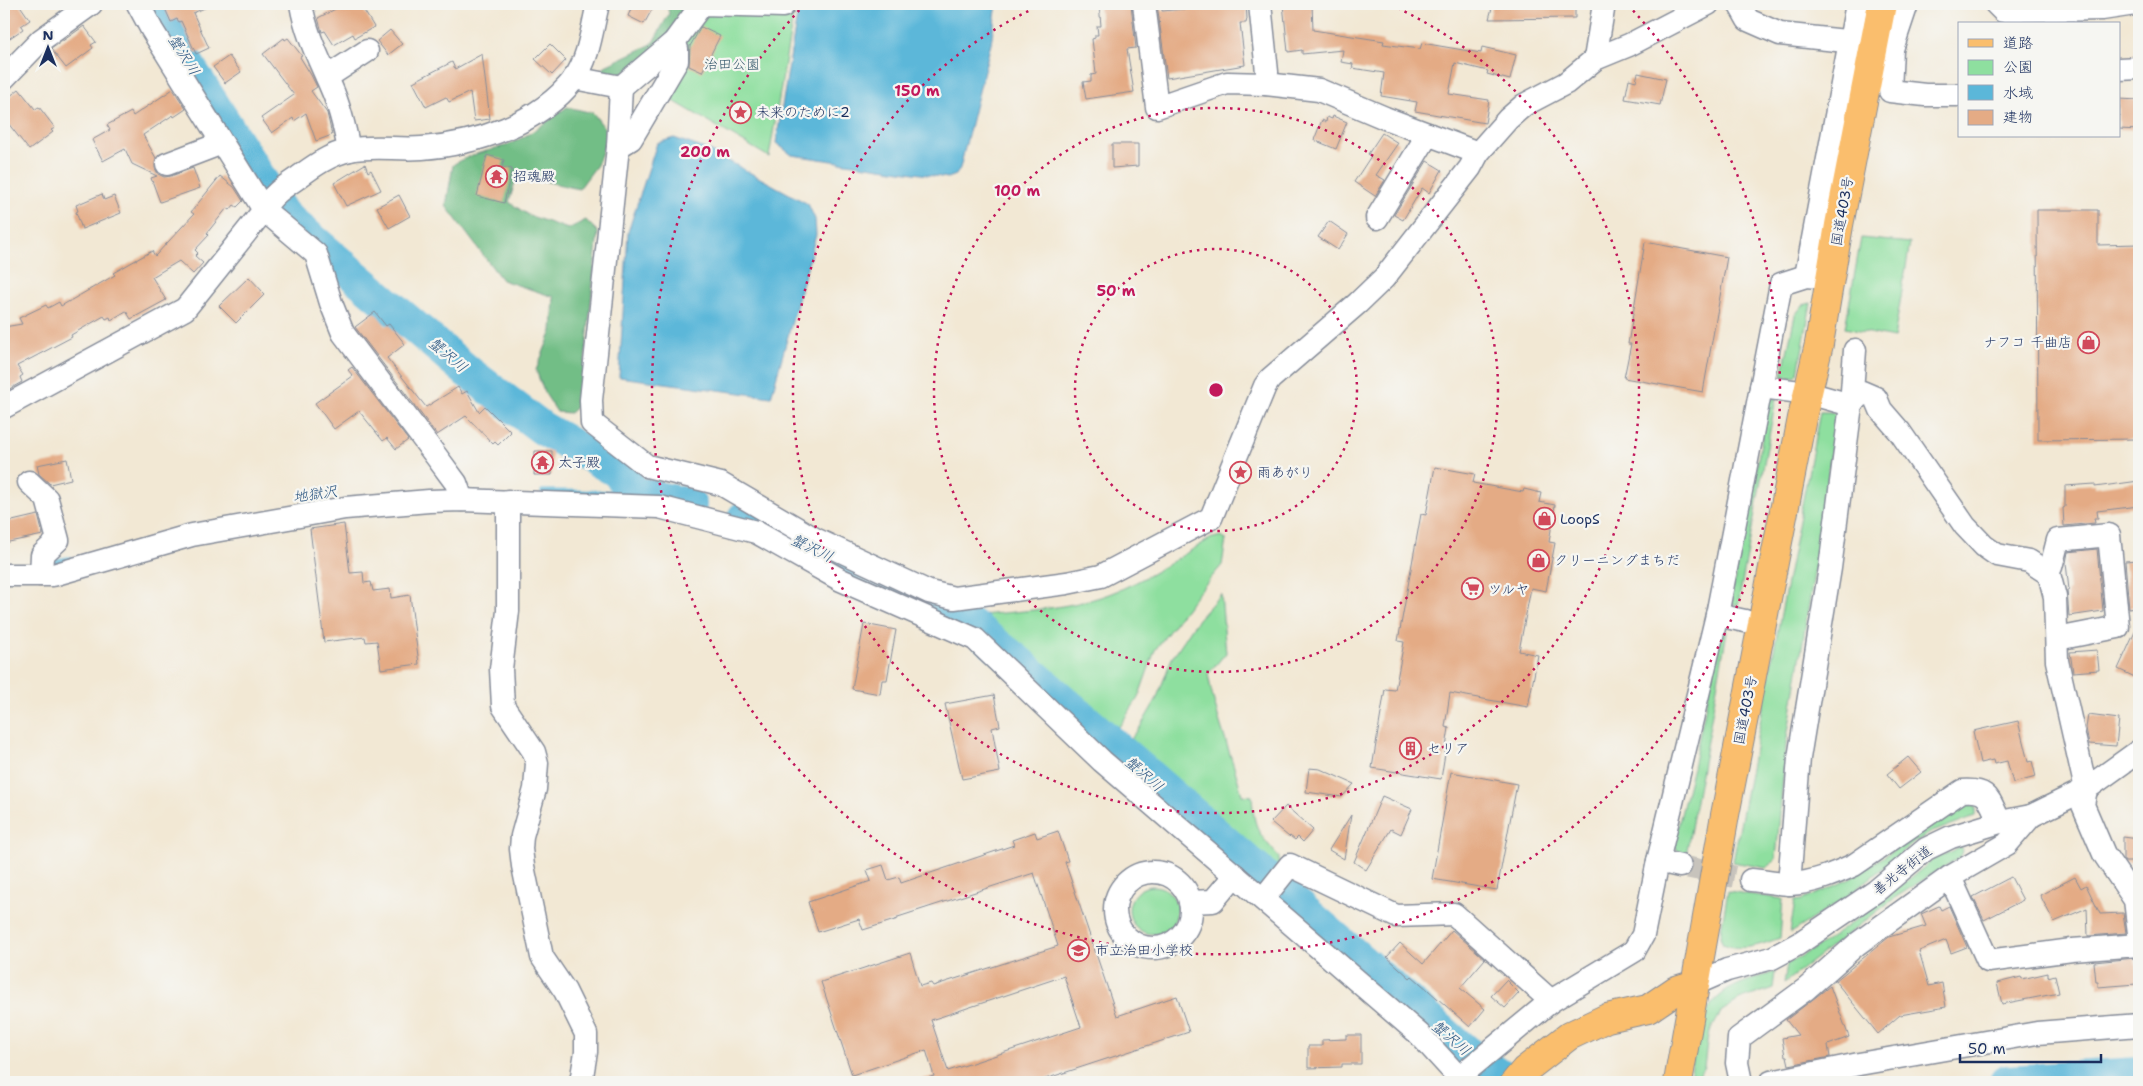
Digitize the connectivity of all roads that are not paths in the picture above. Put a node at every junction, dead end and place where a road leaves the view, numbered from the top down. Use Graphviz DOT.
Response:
graph roads {
  1 [pos="91,4"];
  2 [pos="138,4"];
  3 [pos="301,4"];
  4 [pos="598,4"];
  5 [pos="783,4"];
  6 [pos="1144,4"];
  7 [pos="1260,4"];
  8 [pos="1604,4"];
  9 [pos="1708,4"];
  10 [pos="1739,4"];
  11 [pos="1857,4"];
  12 [pos="1882,4"];
  13 [pos="1907,4"];
  14 [pos="1996,4"];
  15 [pos="2135,4"];
  16 [pos="674,42"];
  17 [pos="1872,44"];
  18 [pos="367,51"];
  19 [pos="1595,59"];
  20 [pos="2139,68"];
  21 [pos="2120,69"];
  22 [pos="327,77"];
  23 [pos="4,78"];
  24 [pos="574,78"];
  25 [pos="1266,84"];
  26 [pos="621,87"];
  27 [pos="1958,95"];
  28 [pos="1428,134"];
  29 [pos="222,143"];
  30 [pos="618,147"];
  31 [pos="349,150"];
  32 [pos="1478,153"];
  33 [pos="167,164"];
  34 [pos="270,201"];
  35 [pos="1377,218"];
  36 [pos="1818,277"];
  37 [pos="1855,350"];
  38 [pos="1761,387"];
  39 [pos="1805,405"];
  40 [pos="1851,405"];
  41 [pos="4,407"];
  42 [pos="29,482"];
  43 [pos="460,494"];
  44 [pos="508,501"];
  45 [pos="2046,570"];
  46 [pos="4,575"];
  47 [pos="41,575"];
  48 [pos="1717,615"];
  49 [pos="1745,621"];
  50 [pos="2057,639"];
  51 [pos="2139,751"];
  52 [pos="2086,789"];
  53 [pos="2031,816"];
  54 [pos="2000,822"];
  55 [pos="1658,861"];
  56 [pos="1680,866"];
  57 [pos="1235,874"];
  58 [pos="1950,877"];
  59 [pos="1751,880"];
  60 [pos="1789,884"];
  61 [pos="1271,889"];
  62 [pos="1190,902"];
  63 [pos="2139,933"];
  64 [pos="2139,945"];
  65 [pos="1685,987"];
  66 [pos="1552,1001"];
  67 [pos="2139,1025"];
  68 [pos="1739,1073"];
  69 [pos="1520,1076"];
  70 [pos="1463,1077"];
  71 [pos="1669,1081"];
  72 [pos="581,1082"];
  73 [pos="1771,1082"];
  1 -- 23 [label="street"];
  2 -- 29 [label="street"];
  3 -- 22 [label="street"];
  4 -- 24 [label="street"];
  5 -- 16 [label="street"];
  6 -- 25 [label="street"];
  7 -- 25 [label="street"];
  8 -- 19 [label="street"];
  9 -- 19 [label="street"];
  10 -- 17 [label="street"];
  11 -- 17 [label="street"];
  12 -- 17 [label="main road, 国道403号"];
  13 -- 17 [label="street"];
  14 -- 15 [label="street"];
  16 -- 26 [label="street"];
  16 -- 30 [label="street"];
  17 -- 27 [label="street"];
  17 -- 36 [label="main road, 国道403号"];
  18 -- 22 [label="street"];
  19 -- 32 [label="street"];
  20 -- 21 [label="street"];
  22 -- 31 [label="street"];
  24 -- 26 [label="street"];
  24 -- 31 [label="street"];
  25 -- 28 [label="street"];
  26 -- 30 [label="street"];
  28 -- 32 [label="street"];
  28 -- 35 [label="street"];
  29 -- 33 [label="street"];
  29 -- 34 [label="street"];
  30 -- 32 [label="street"];
  31 -- 34 [label="street"];
  34 -- 41 [label="street"];
  34 -- 43 [label="street"];
  36 -- 38 [label="street"];
  36 -- 39 [label="main road, 国道403号"];
  37 -- 40 [label="street"];
  38 -- 39 [label="street"];
  38 -- 48 [label="street"];
  39 -- 40 [label="street"];
  39 -- 49 [label="main road, 国道403号"];
  39 -- 65 [label="main road, 国道403号"];
  40 -- 45 [label="street"];
  40 -- 60 [label="street"];
  42 -- 47 [label="street"];
  43 -- 44 [label="street"];
  43 -- 47 [label="street"];
  44 -- 57 [label="street"];
  44 -- 72 [label="street"];
  45 -- 50 [label="street"];
  45 -- 50 [label="street"];
  46 -- 47 [label="street"];
  48 -- 49 [label="street"];
  48 -- 55 [label="street"];
  49 -- 65 [label="main road, 国道403号"];
  50 -- 52 [label="street"];
  51 -- 52 [label="street, 善光寺街道"];
  52 -- 53 [label="street, 善光寺街道"];
  52 -- 63 [label="street"];
  53 -- 54 [label="street, 善光寺街道"];
  53 -- 58 [label="street"];
  54 -- 60 [label="street"];
  54 -- 65 [label="street, 善光寺街道"];
  55 -- 56 [label="street"];
  55 -- 66 [label="street"];
  57 -- 61 [label="street"];
  57 -- 62 [label="street"];
  58 -- 64 [label="street"];
  58 -- 68 [label="street"];
  59 -- 60 [label="street"];
  61 -- 66 [label="street"];
  61 -- 70 [label="street"];
  65 -- 69 [label="main road"];
  65 -- 71 [label="main road"];
  66 -- 70 [label="street"];
  67 -- 73 [label="street"];
}
